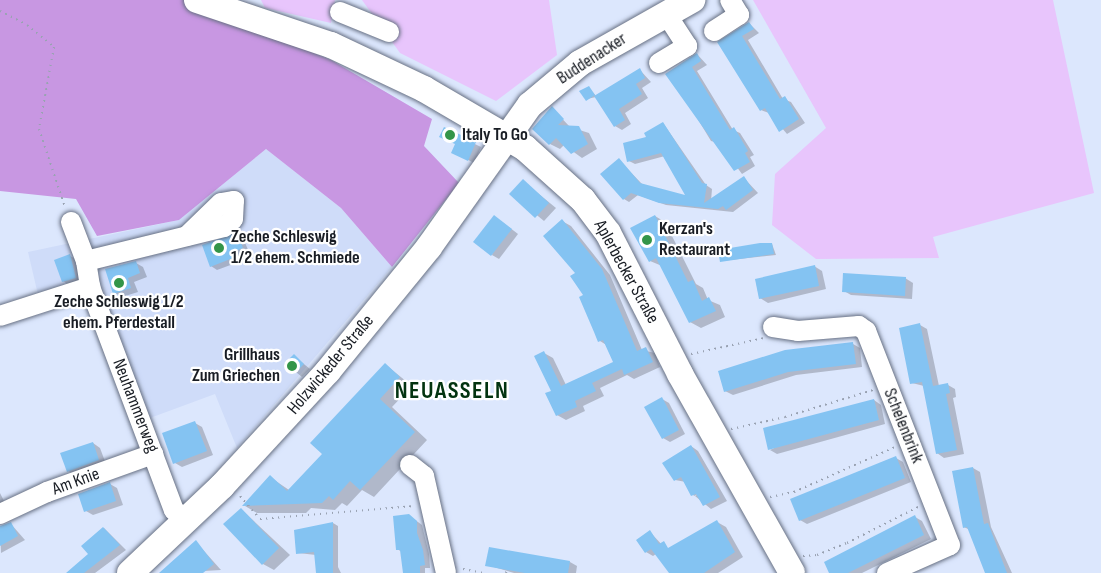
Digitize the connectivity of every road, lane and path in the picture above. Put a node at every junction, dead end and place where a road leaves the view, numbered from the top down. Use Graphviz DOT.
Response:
graph roads {
  1 [pos="197,0"];
  2 [pos="692,0"];
  3 [pos="730,0"];
  4 [pos="341,6"];
  5 [pos="251,9"];
  6 [pos="0,11"];
  7 [pos="666,14"];
  8 [pos="714,31"];
  9 [pos="389,32"];
  10 [pos="331,45"];
  11 [pos="659,63"];
  12 [pos="507,136"];
  13 [pos="71,222"];
  14 [pos="187,236"];
  15 [pos="86,261"];
  16 [pos="90,287"];
  17 [pos="0,316"];
  18 [pos="773,327"];
  19 [pos="688,356"];
  20 [pos="888,386"];
  21 [pos="726,430"];
  22 [pos="908,438"];
  23 [pos="153,454"];
  24 [pos="410,465"];
  25 [pos="238,494"];
  26 [pos="764,498"];
  27 [pos="932,499"];
  28 [pos="430,505"];
  29 [pos="0,514"];
  30 [pos="185,522"];
  31 [pos="795,564"];
  32 [pos="445,570"];
  33 [pos="130,573"];
  34 [pos="484,573"];
  35 [pos="887,573"];
  1 -- 5 [label="main road, Aplerbecker Straße"];
  2 -- 7 [label="main road, Buddenacker"];
  3 -- 8 [label="street"];
  4 -- 9 [label="street"];
  4 -- 10 [label="street"];
  5 -- 10 [label="main road, Aplerbecker Straße"];
  6 -- 13 [label="path"];
  7 -- 11 [label="street"];
  7 -- 12 [label="main road, Buddenacker"];
  10 -- 12 [label="main road, Aplerbecker Straße"];
  12 -- 30 [label="main road, Holzwickeder Straße"];
  12 -- 31 [label="main road, Aplerbecker Straße"];
  13 -- 15 [label="street, Neuhammerweg"];
  14 -- 15 [label="street"];
  15 -- 16 [label="street, Neuhammerweg"];
  16 -- 17 [label="street"];
  16 -- 23 [label="street, Neuhammerweg"];
  18 -- 19 [label="path"];
  18 -- 20 [label="street, Schelenbrink"];
  20 -- 21 [label="path"];
  20 -- 22 [label="street, Schelenbrink"];
  22 -- 26 [label="path"];
  22 -- 27 [label="street, Schelenbrink"];
  23 -- 29 [label="street, Am Knie"];
  23 -- 30 [label="street, Neuhammerweg"];
  24 -- 28 [label="street"];
  25 -- 28 [label="path"];
  27 -- 31 [label="path"];
  27 -- 35 [label="street, Schelenbrink"];
  28 -- 32 [label="street"];
  30 -- 33 [label="main road, Holzwickeder Straße"];
  32 -- 34 [label="path"];
}
